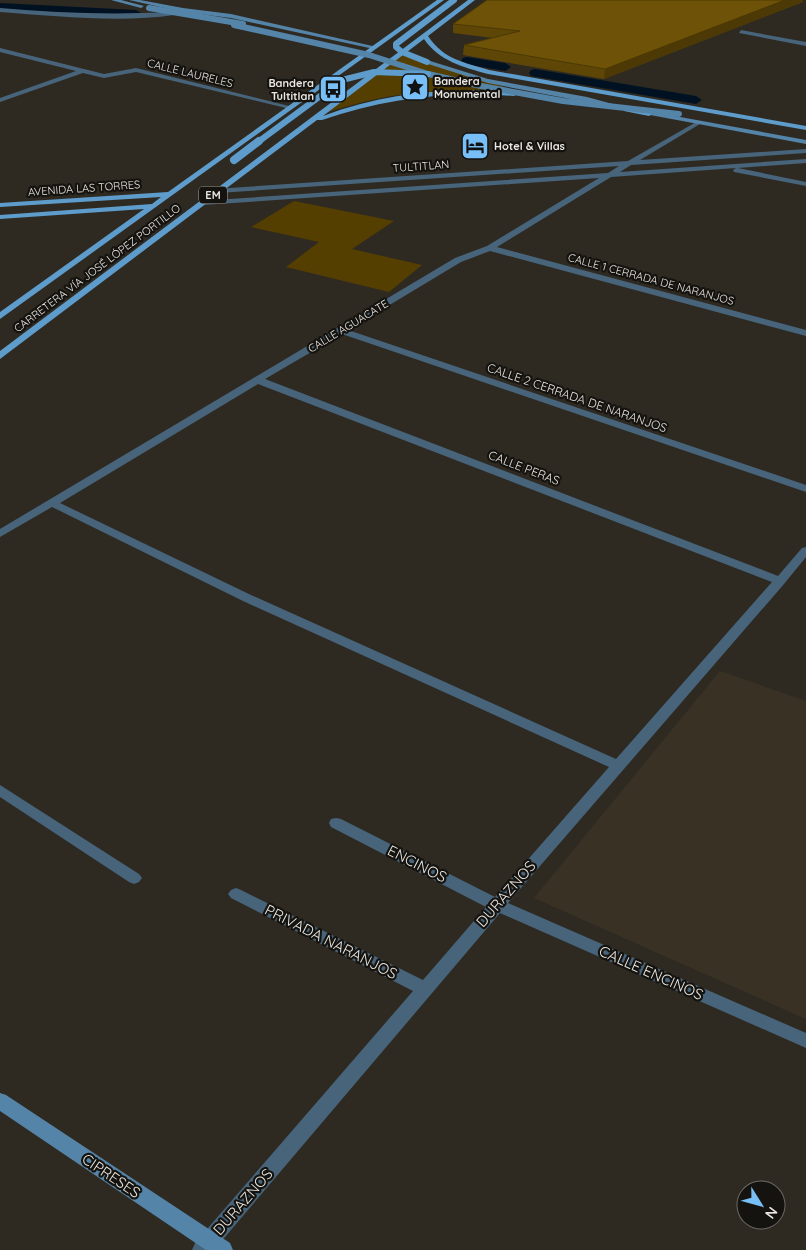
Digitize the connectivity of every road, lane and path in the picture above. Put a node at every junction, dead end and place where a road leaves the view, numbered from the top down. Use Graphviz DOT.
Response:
graph roads {
  1 [pos="114,0"];
  2 [pos="132,0"];
  3 [pos="441,0"];
  4 [pos="454,0"];
  5 [pos="472,0"];
  6 [pos="170,8"];
  7 [pos="0,10"];
  8 [pos="183,10"];
  9 [pos="25,12"];
  10 [pos="0,18"];
  11 [pos="742,32"];
  12 [pos="425,34"];
  13 [pos="806,44"];
  14 [pos="374,47"];
  15 [pos="0,50"];
  16 [pos="427,62"];
  17 [pos="81,71"];
  18 [pos="428,74"];
  19 [pos="8,91"];
  20 [pos="17,93"];
  21 [pos="0,100"];
  22 [pos="290,108"];
  23 [pos="649,114"];
  24 [pos="306,124"];
  25 [pos="698,124"];
  26 [pos="806,128"];
  27 [pos="806,136"];
  28 [pos="806,142"];
  29 [pos="806,150"];
  30 [pos="806,161"];
  31 [pos="631,163"];
  32 [pos="721,167"];
  33 [pos="609,174"];
  34 [pos="806,184"];
  35 [pos="218,191"];
  36 [pos="170,194"];
  37 [pos="203,202"];
  38 [pos="0,205"];
  39 [pos="153,206"];
  40 [pos="0,217"];
  41 [pos="490,248"];
  42 [pos="0,316"];
  43 [pos="340,330"];
  44 [pos="806,333"];
  45 [pos="0,356"];
  46 [pos="258,380"];
  47 [pos="806,489"];
  48 [pos="52,503"];
  49 [pos="0,534"];
  50 [pos="806,550"];
  51 [pos="780,581"];
  52 [pos="619,766"];
  53 [pos="0,790"];
  54 [pos="336,823"];
  55 [pos="134,878"];
  56 [pos="236,894"];
  57 [pos="497,904"];
  58 [pos="426,989"];
  59 [pos="806,1041"];
  60 [pos="0,1101"];
  61 [pos="211,1247"];
  1 -- 16 [label="street, bridge"];
  2 -- 6 [label="street"];
  3 -- 14 [label="main road, CARRETERA VÍA JOSÉ LÓPEZ PORTILLO / EM"];
  4 -- 16 [label="main road, bridge"];
  5 -- 12 [label="main road, CARRETERA VÍA JOSÉ LÓPEZ PORTILLO / EM"];
  6 -- 8 [label="street"];
  6 -- 9 [label="street"];
  7 -- 9 [label="street"];
  8 -- 14 [label="street"];
  8 -- 18 [label="street, bridge"];
  9 -- 10 [label="street"];
  11 -- 13 [label="street"];
  12 -- 24 [label="main road, CARRETERA VÍA JOSÉ LÓPEZ PORTILLO / EM"];
  12 -- 26 [label="main road"];
  14 -- 22 [label="main road, CARRETERA VÍA JOSÉ LÓPEZ PORTILLO / EM"];
  15 -- 17 [label="street"];
  16 -- 23 [label="street"];
  17 -- 20 [label="street, CALLE LAURELES"];
  17 -- 22 [label="street, CALLE LAURELES"];
  18 -- 27 [label="street, bridge"];
  18 -- 36 [label="main road, bridge"];
  19 -- 20 [label="street"];
  20 -- 21 [label="street, CALLE LAURELES"];
  22 -- 36 [label="main road, CARRETERA VÍA JOSÉ LÓPEZ PORTILLO / EM"];
  23 -- 24 [label="main road"];
  23 -- 25 [label="street"];
  24 -- 35 [label="main road, CARRETERA VÍA JOSÉ LÓPEZ PORTILLO / EM"];
  25 -- 28 [label="street"];
  25 -- 31 [label="street, CALLE AGUACATE"];
  29 -- 31 [label="street, TULTITLAN"];
  30 -- 32 [label="street, TULTITLAN"];
  31 -- 33 [label="street, CALLE AGUACATE"];
  31 -- 35 [label="street, TULTITLAN"];
  32 -- 33 [label="street, TULTITLAN"];
  32 -- 34 [label="street, TULTITLAN"];
  33 -- 37 [label="street, TULTITLAN"];
  33 -- 41 [label="street, CALLE AGUACATE"];
  35 -- 37 [label="main road, CARRETERA VÍA JOSÉ LÓPEZ PORTILLO / EM"];
  36 -- 38 [label="main road, AVENIDA LAS TORRES"];
  36 -- 39 [label="main road, CARRETERA VÍA JOSÉ LÓPEZ PORTILLO / EM"];
  37 -- 45 [label="main road, CARRETERA VÍA JOSÉ LÓPEZ PORTILLO / EM"];
  39 -- 40 [label="main road, AVENIDA LAS TORRES"];
  39 -- 42 [label="main road, CARRETERA VÍA JOSÉ LÓPEZ PORTILLO / EM"];
  41 -- 43 [label="street, CALLE AGUACATE"];
  41 -- 44 [label="street, CALLE 1 CERRADA DE NARANJOS"];
  43 -- 46 [label="street, CALLE AGUACATE"];
  43 -- 47 [label="street, CALLE 2 CERRADA DE NARANJOS"];
  46 -- 48 [label="street, CALLE AGUACATE"];
  46 -- 51 [label="street, CALLE PERAS"];
  48 -- 49 [label="street, CALLE AGUACATE"];
  48 -- 52 [label="street"];
  50 -- 51 [label="street, DURAZNOS"];
  51 -- 52 [label="street, DURAZNOS"];
  52 -- 57 [label="street, DURAZNOS"];
  53 -- 55 [label="street"];
  54 -- 57 [label="street, ENCINOS"];
  56 -- 58 [label="street, PRIVADA NARANJOS"];
  57 -- 58 [label="street, DURAZNOS"];
  57 -- 59 [label="street, CALLE ENCINOS"];
  58 -- 61 [label="street, DURAZNOS"];
  60 -- 61 [label="street, CIPRESES"];
}
